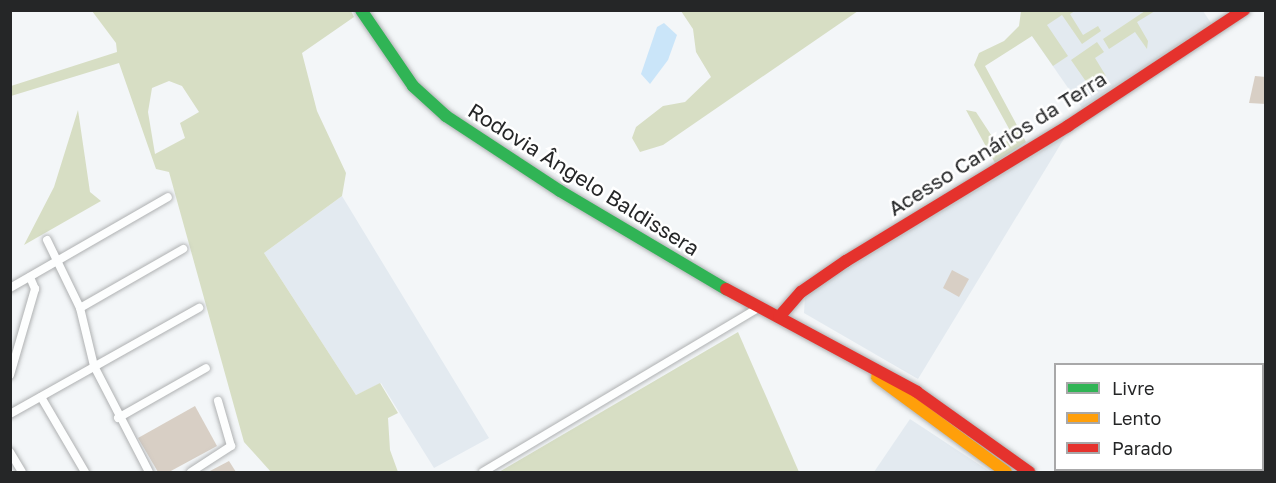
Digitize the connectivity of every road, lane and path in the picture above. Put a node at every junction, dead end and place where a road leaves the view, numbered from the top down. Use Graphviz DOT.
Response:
graph roads {
  1 [pos="361,10"];
  2 [pos="1244,10"];
  3 [pos="168,197"];
  4 [pos="47,240"];
  5 [pos="183,249"];
  6 [pos="57,261"];
  7 [pos="30,277"];
  8 [pos="10,288"];
  9 [pos="80,308"];
  10 [pos="199,308"];
  11 [pos="758,308"];
  12 [pos="779,317"];
  13 [pos="851,356"];
  14 [pos="93,366"];
  15 [pos="206,368"];
  16 [pos="10,375"];
  17 [pos="40,397"];
  18 [pos="218,401"];
  19 [pos="10,414"];
  20 [pos="118,418"];
  21 [pos="10,452"];
  22 [pos="22,472"];
  23 [pos="84,472"];
  24 [pos="148,472"];
  25 [pos="191,472"];
  26 [pos="483,472"];
  27 [pos="1006,472"];
  28 [pos="1029,472"];
  1 -- 11 [label="street, Rodovia Ângelo Baldissera"];
  2 -- 12 [label="street, Acesso Canários da Terra"];
  3 -- 6 [label="street"];
  4 -- 6 [label="street"];
  5 -- 9 [label="street"];
  6 -- 7 [label="street"];
  6 -- 9 [label="street"];
  7 -- 8 [label="street"];
  7 -- 16 [label="street"];
  9 -- 14 [label="street"];
  10 -- 14 [label="street"];
  11 -- 12 [label="street, Rodovia Ângelo Baldissera"];
  11 -- 26 [label="street"];
  12 -- 13 [label="street, Rodovia Ângelo Baldissera"];
  13 -- 27 [label="street"];
  13 -- 28 [label="street"];
  14 -- 17 [label="street"];
  14 -- 20 [label="street"];
  15 -- 20 [label="street"];
  17 -- 19 [label="street"];
  17 -- 23 [label="street"];
  18 -- 25 [label="street"];
  20 -- 24 [label="street"];
  21 -- 22 [label="street"];
}
